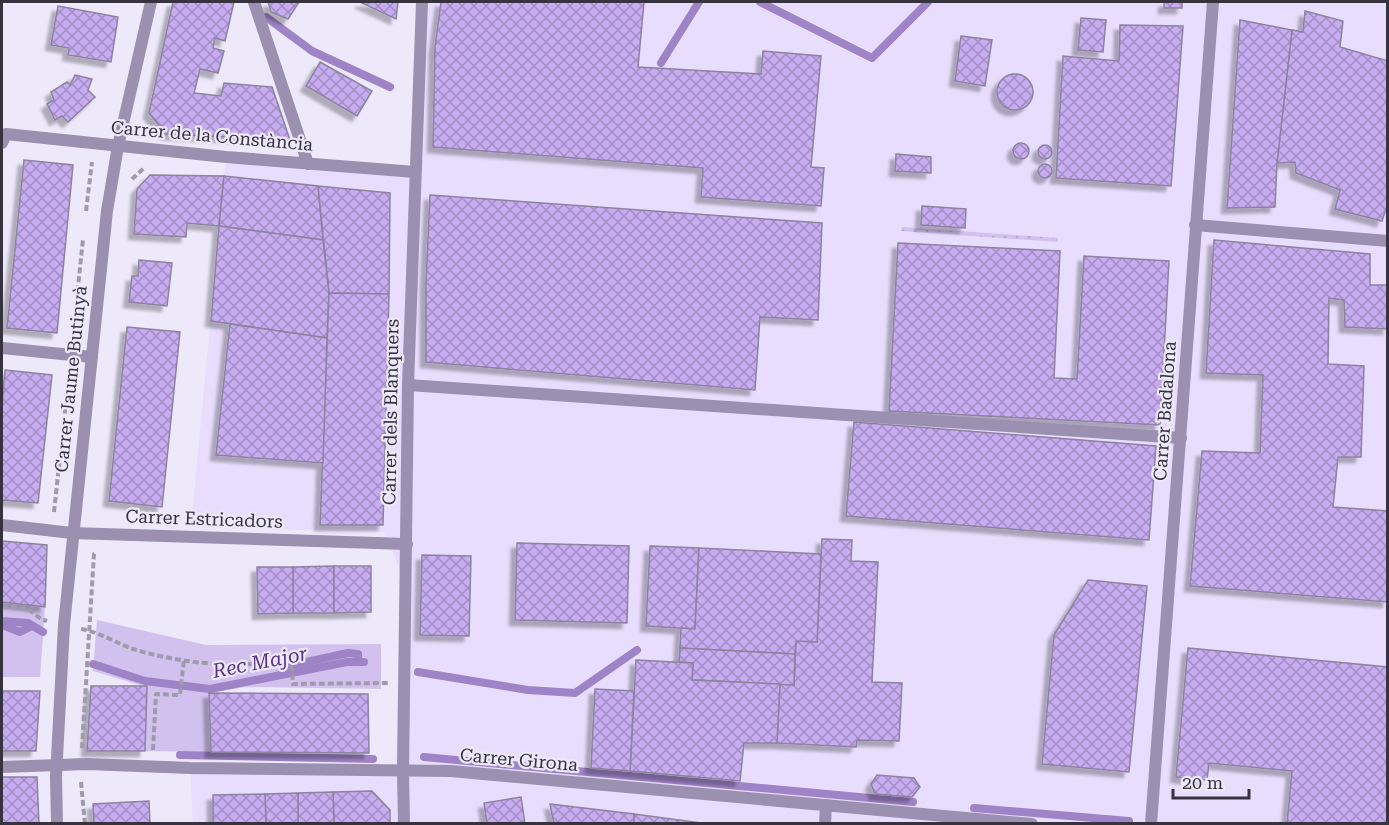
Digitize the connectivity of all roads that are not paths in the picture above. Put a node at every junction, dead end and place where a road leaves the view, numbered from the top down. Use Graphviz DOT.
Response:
graph roads {
  1 [pos="151,2"];
  2 [pos="254,2"];
  3 [pos="422,2"];
  4 [pos="1213,2"];
  5 [pos="3,136"];
  6 [pos="118,146"];
  7 [pos="308,164"];
  8 [pos="415,172"];
  9 [pos="1195,225"];
  10 [pos="1388,241"];
  11 [pos="2,348"];
  12 [pos="92,357"];
  13 [pos="408,386"];
  14 [pos="1181,438"];
  15 [pos="2,525"];
  16 [pos="72,533"];
  17 [pos="407,544"];
  18 [pos="57,765"];
  19 [pos="2,767"];
  20 [pos="403,772"];
  21 [pos="826,805"];
  22 [pos="57,824"];
  23 [pos="404,824"];
  24 [pos="825,824"];
  25 [pos="1032,824"];
  26 [pos="1151,824"];
  1 -- 6 [label="street, Carrer Jaume Butinyà"];
  2 -- 7 [label="street"];
  3 -- 8 [label="street, Carrer dels Blanquers"];
  4 -- 9 [label="street, Carrer Badalona"];
  5 -- 6 [label="street, Carrer de la Constància"];
  6 -- 7 [label="street, Carrer de la Constància"];
  6 -- 12 [label="street, Carrer Jaume Butinyà"];
  7 -- 8 [label="street, Carrer de la Constància"];
  8 -- 13 [label="street, Carrer dels Blanquers"];
  9 -- 10 [label="street"];
  9 -- 14 [label="street, Carrer Badalona"];
  11 -- 12 [label="street"];
  12 -- 16 [label="street, Carrer Jaume Butinyà"];
  13 -- 14 [label="street"];
  13 -- 17 [label="street, Carrer dels Blanquers"];
  14 -- 26 [label="street, Carrer Badalona"];
  15 -- 16 [label="street, Carrer Estricadors"];
  16 -- 17 [label="street, Carrer Estricadors"];
  16 -- 18 [label="street, Carrer Jaume Butinyà"];
  17 -- 20 [label="street, Carrer dels Blanquers"];
  18 -- 19 [label="street, Carrer Girona"];
  18 -- 20 [label="street, Carrer Girona"];
  18 -- 22 [label="street, Carrer Jaume Butinyà"];
  20 -- 21 [label="street, Carrer Girona"];
  20 -- 23 [label="street, Carrer dels Blanquers"];
  21 -- 24 [label="street"];
  21 -- 25 [label="street, Carrer Girona"];
}
